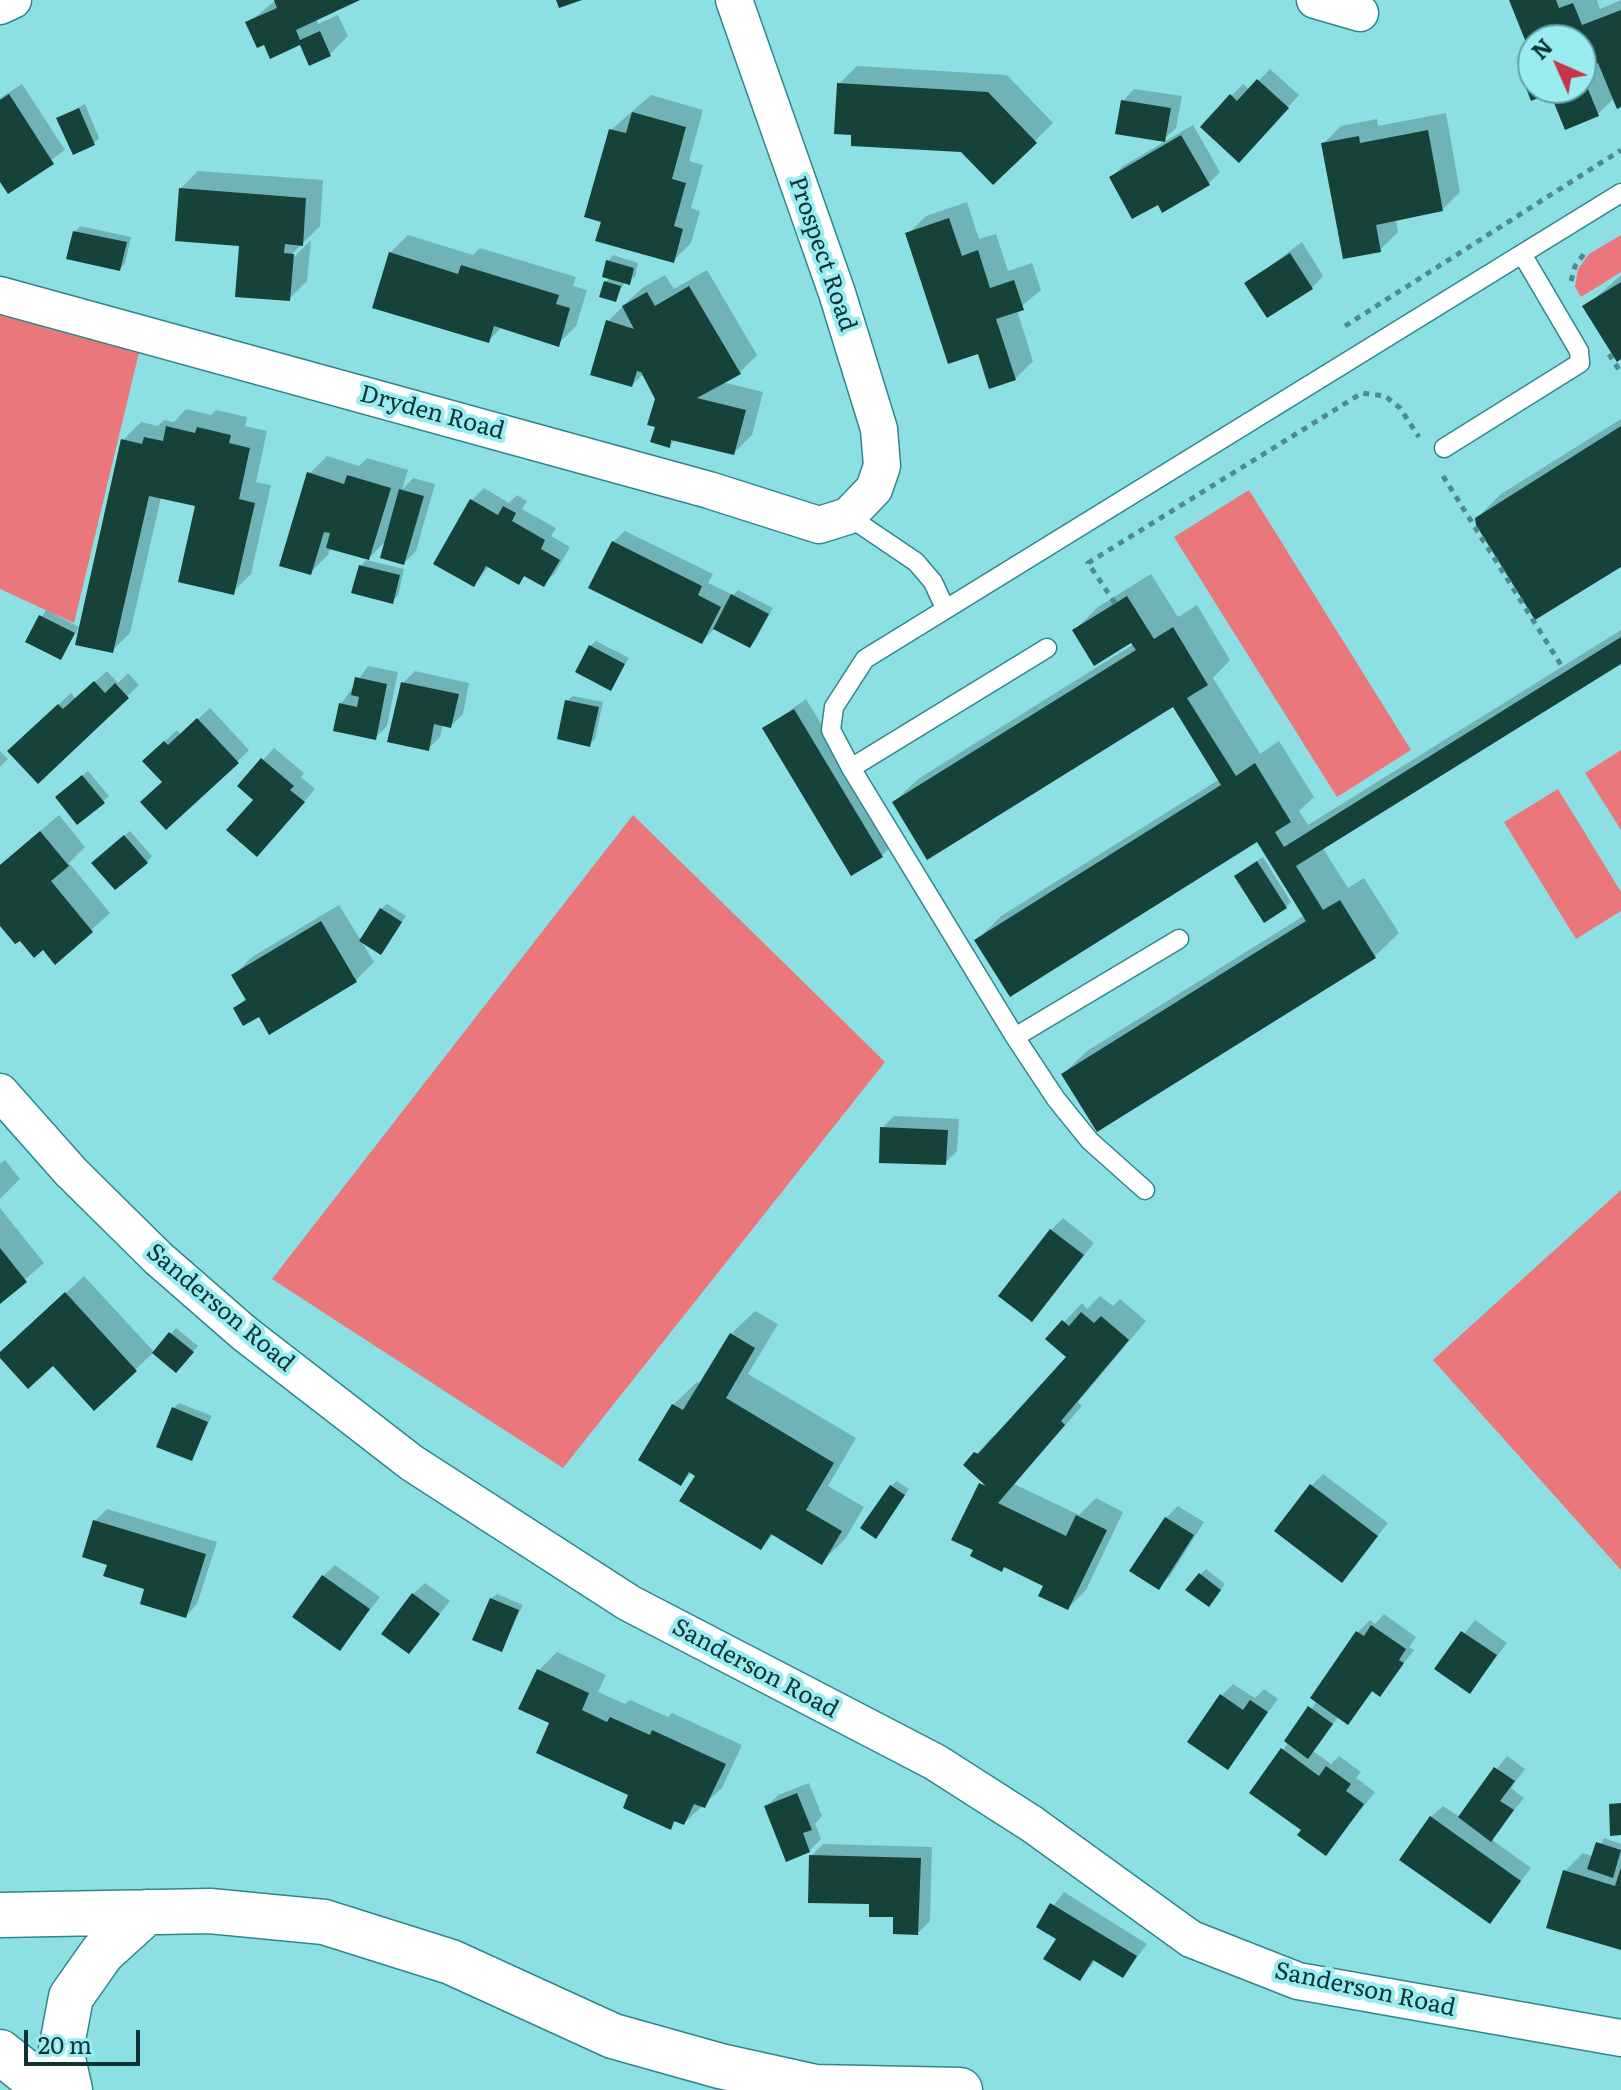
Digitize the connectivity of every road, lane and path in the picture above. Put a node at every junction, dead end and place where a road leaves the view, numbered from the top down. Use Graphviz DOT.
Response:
graph roads {
  1 [pos="13,0"];
  2 [pos="734,0"];
  3 [pos="1315,0"];
  4 [pos="0,6"];
  5 [pos="1360,13"];
  6 [pos="1621,193"];
  7 [pos="1598,243"];
  8 [pos="1522,254"];
  9 [pos="1569,290"];
  10 [pos="0,295"];
  11 [pos="1606,349"];
  12 [pos="1621,373"];
  13 [pos="1435,453"];
  14 [pos="854,511"];
  15 [pos="1115,603"];
  16 [pos="945,608"];
  17 [pos="1047,648"];
  18 [pos="1561,665"];
  19 [pos="851,768"];
  20 [pos="1179,939"];
  21 [pos="1015,1037"];
  22 [pos="0,1092"];
  23 [pos="1145,1190"];
  24 [pos="147,1912"];
  25 [pos="0,1915"];
  26 [pos="1621,2038"];
  27 [pos="0,2052"];
  28 [pos="48,2090"];
  29 [pos="70,2090"];
  30 [pos="960,2090"];
  1 -- 4 [label="street"];
  2 -- 14 [label="street, Prospect Road"];
  3 -- 5 [label="street"];
  6 -- 8 [label="lane"];
  7 -- 9 [label="path"];
  8 -- 13 [label="lane"];
  8 -- 16 [label="lane"];
  10 -- 14 [label="street, Dryden Road"];
  11 -- 12 [label="path"];
  13 -- 15 [label="path"];
  13 -- 18 [label="path"];
  14 -- 16 [label="lane"];
  16 -- 19 [label="lane"];
  17 -- 19 [label="lane"];
  19 -- 21 [label="lane"];
  20 -- 21 [label="lane"];
  21 -- 23 [label="lane"];
  22 -- 26 [label="street, Sanderson Road"];
  24 -- 25 [label="main road"];
  24 -- 29 [label="main road"];
  24 -- 30 [label="main road"];
  27 -- 28 [label="main road"];
}
